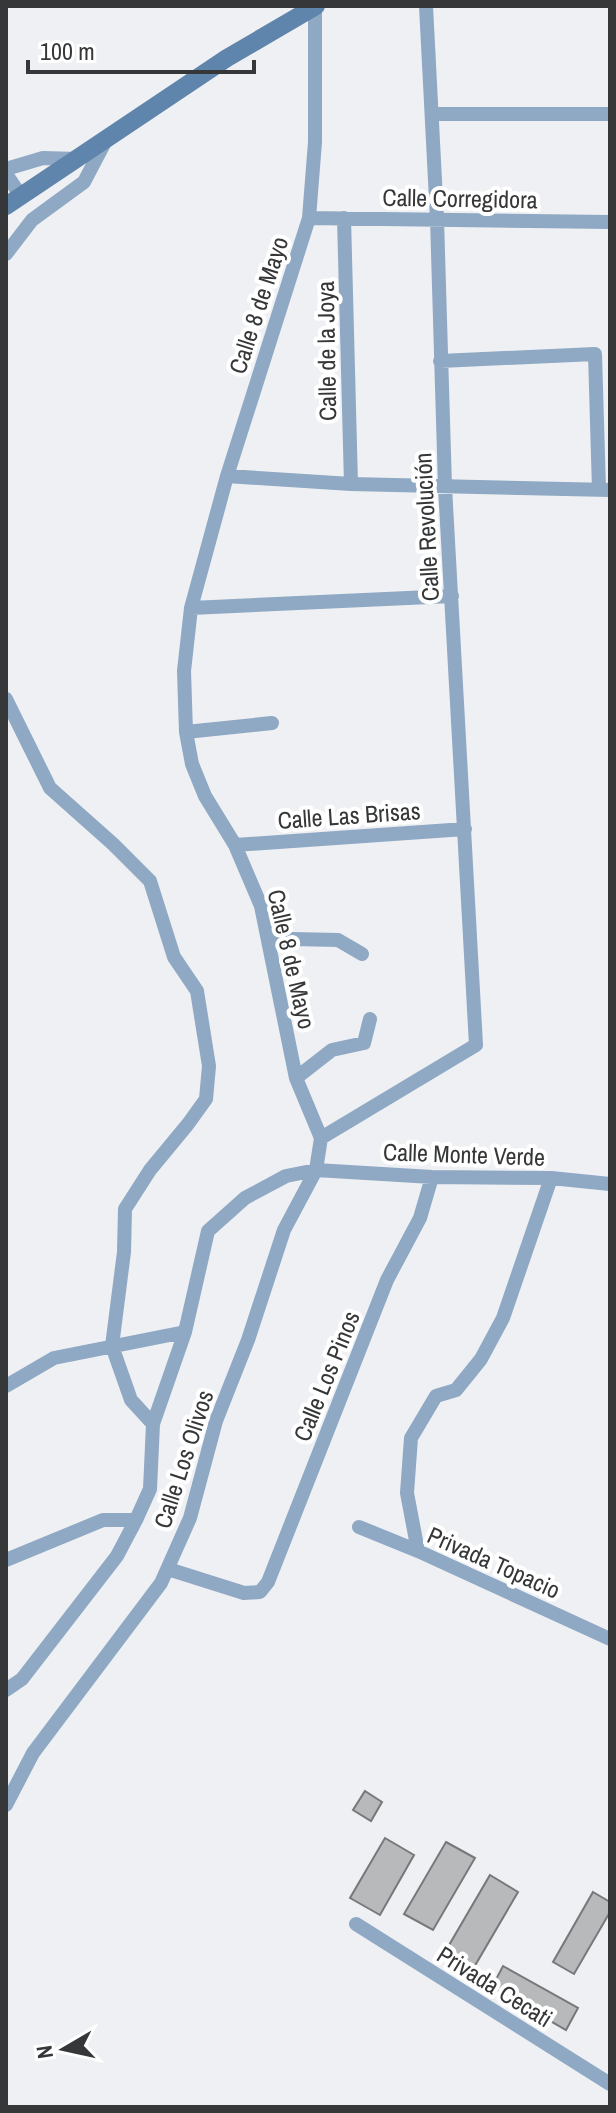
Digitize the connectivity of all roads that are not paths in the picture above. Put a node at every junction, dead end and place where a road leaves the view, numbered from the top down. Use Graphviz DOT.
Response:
graph roads {
  1 [pos="426,6"];
  2 [pos="311,9"];
  3 [pos="432,114"];
  4 [pos="610,114"];
  5 [pos="105,142"];
  6 [pos="78,159"];
  7 [pos="6,171"];
  8 [pos="13,201"];
  9 [pos="309,218"];
  10 [pos="344,218"];
  11 [pos="437,219"];
  12 [pos="610,222"];
  13 [pos="6,254"];
  14 [pos="440,361"];
  15 [pos="227,476"];
  16 [pos="351,484"];
  17 [pos="445,487"];
  18 [pos="604,490"];
  19 [pos="452,596"];
  20 [pos="191,608"];
  21 [pos="6,699"];
  22 [pos="272,723"];
  23 [pos="186,732"];
  24 [pos="465,829"];
  25 [pos="235,845"];
  26 [pos="270,944"];
  27 [pos="362,954"];
  28 [pos="370,1019"];
  29 [pos="296,1078"];
  30 [pos="321,1138"];
  31 [pos="316,1170"];
  32 [pos="432,1177"];
  33 [pos="551,1178"];
  34 [pos="610,1184"];
  35 [pos="185,1332"];
  36 [pos="112,1346"];
  37 [pos="6,1386"];
  38 [pos="153,1424"];
  39 [pos="136,1520"];
  40 [pos="359,1527"];
  41 [pos="418,1551"];
  42 [pos="6,1560"];
  43 [pos="168,1569"];
  44 [pos="610,1639"];
  45 [pos="6,1690"];
  46 [pos="6,1805"];
  47 [pos="356,1924"];
  48 [pos="610,2084"];
  1 -- 3 [label="street, Calle Revolución"];
  2 -- 5 [label="street"];
  2 -- 9 [label="street, Calle 8 de Mayo"];
  3 -- 4 [label="street"];
  3 -- 11 [label="street, Calle Revolución"];
  5 -- 6 [label="street"];
  5 -- 13 [label="street"];
  6 -- 7 [label="street"];
  6 -- 8 [label="street"];
  7 -- 8 [label="street"];
  9 -- 10 [label="street, Calle Corregidora"];
  9 -- 15 [label="street, Calle 8 de Mayo"];
  10 -- 11 [label="street, Calle Corregidora"];
  10 -- 16 [label="street, Calle de la Joya"];
  11 -- 12 [label="street, Calle Corregidora"];
  11 -- 14 [label="street, Calle Revolución"];
  14 -- 17 [label="street, Calle Revolución"];
  14 -- 18 [label="street"];
  15 -- 16 [label="street"];
  15 -- 20 [label="street, Calle 8 de Mayo"];
  16 -- 17 [label="street"];
  17 -- 18 [label="street"];
  17 -- 19 [label="street, Calle Revolución"];
  19 -- 20 [label="street"];
  19 -- 24 [label="street, Calle Revolución"];
  20 -- 23 [label="street, Calle 8 de Mayo"];
  21 -- 36 [label="street"];
  22 -- 23 [label="street"];
  23 -- 25 [label="street, Calle 8 de Mayo"];
  24 -- 25 [label="street, Calle Las Brisas"];
  24 -- 30 [label="street, Calle Revolución"];
  25 -- 26 [label="street, Calle 8 de Mayo"];
  26 -- 27 [label="street"];
  26 -- 29 [label="street, Calle 8 de Mayo"];
  28 -- 29 [label="street"];
  29 -- 30 [label="street, Calle 8 de Mayo"];
  30 -- 31 [label="street, Calle Los Olivos"];
  31 -- 32 [label="street, Calle Monte Verde"];
  31 -- 35 [label="street, Calle Monte Verde"];
  31 -- 43 [label="street, Calle Los Olivos"];
  32 -- 33 [label="street, Calle Monte Verde"];
  32 -- 43 [label="street, Calle Los Pinos"];
  33 -- 34 [label="street, Calle Monte Verde"];
  33 -- 41 [label="street"];
  35 -- 36 [label="street"];
  35 -- 38 [label="street, Calle Monte Verde"];
  36 -- 37 [label="street"];
  36 -- 38 [label="street"];
  38 -- 39 [label="street, Calle Monte Verde"];
  39 -- 42 [label="street"];
  39 -- 45 [label="street, Calle Monte Verde"];
  40 -- 41 [label="street, Privada Topacio"];
  41 -- 44 [label="street, Privada Topacio"];
  43 -- 46 [label="street, Calle Los Olivos"];
  47 -- 48 [label="street, Privada Cecati"];
}
